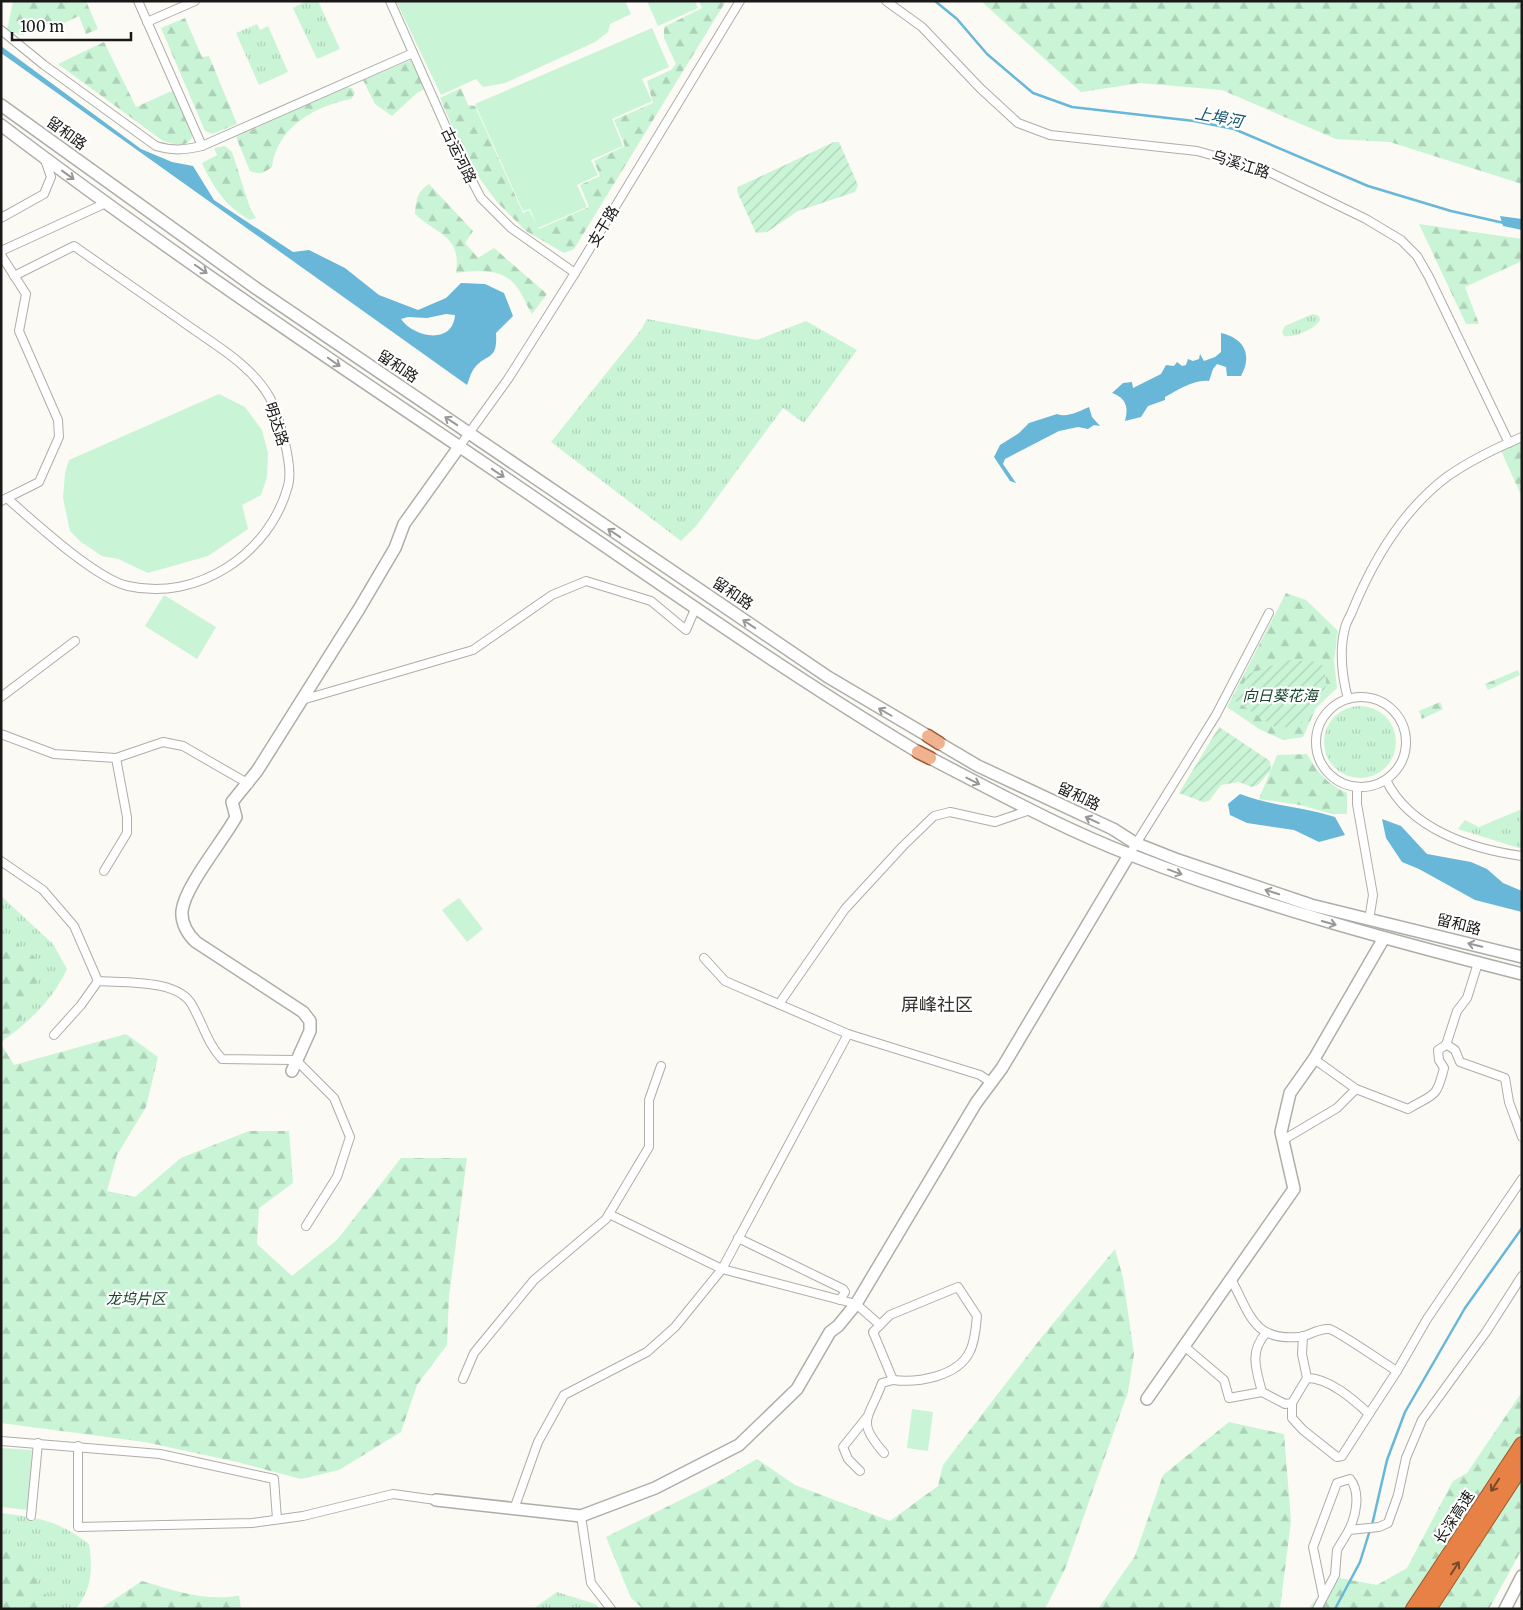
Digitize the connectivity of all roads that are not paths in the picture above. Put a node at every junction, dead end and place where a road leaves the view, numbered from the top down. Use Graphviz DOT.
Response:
graph roads {
  1 [pos="138,1"];
  2 [pos="195,1"];
  3 [pos="390,1"];
  4 [pos="740,1"];
  5 [pos="886,1"];
  6 [pos="147,22"];
  7 [pos="1,30"];
  8 [pos="413,53"];
  9 [pos="1,105"];
  10 [pos="1,125"];
  11 [pos="202,146"];
  12 [pos="44,157"];
  13 [pos="106,203"];
  14 [pos="1,218"];
  15 [pos="1,253"];
  16 [pos="575,273"];
  17 [pos="14,276"];
  18 [pos="469,434"];
  19 [pos="1522,437"];
  20 [pos="1509,443"];
  21 [pos="459,447"];
  22 [pos="4,500"];
  23 [pos="696,608"];
  24 [pos="1269,613"];
  25 [pos="75,641"];
  26 [pos="1,697"];
  27 [pos="1348,699"];
  28 [pos="302,700"];
  29 [pos="1,734"];
  30 [pos="116,758"];
  31 [pos="1386,780"];
  32 [pos="249,784"];
  33 [pos="1357,788"];
  34 [pos="1030,810"];
  35 [pos="1135,843"];
  36 [pos="1129,854"];
  37 [pos="1522,856"];
  38 [pos="1,861"];
  39 [pos="104,871"];
  40 [pos="1369,920"];
  41 [pos="1384,938"];
  42 [pos="1522,957"];
  43 [pos="704,958"];
  44 [pos="1478,963"];
  45 [pos="1522,974"];
  46 [pos="98,982"];
  47 [pos="779,1004"];
  48 [pos="848,1034"];
  49 [pos="54,1035"];
  50 [pos="1446,1044"];
  51 [pos="1314,1059"];
  52 [pos="294,1065"];
  53 [pos="662,1066"];
  54 [pos="992,1083"];
  55 [pos="1356,1089"];
  56 [pos="1522,1137"];
  57 [pos="1283,1140"];
  58 [pos="1522,1179"];
  59 [pos="609,1214"];
  60 [pos="306,1226"];
  61 [pos="738,1238"];
  62 [pos="722,1269"];
  63 [pos="1522,1276"];
  64 [pos="1231,1279"];
  65 [pos="840,1300"];
  66 [pos="856,1304"];
  67 [pos="880,1325"];
  68 [pos="1266,1333"];
  69 [pos="1302,1336"];
  70 [pos="1184,1346"];
  71 [pos="1397,1372"];
  72 [pos="1307,1378"];
  73 [pos="463,1379"];
  74 [pos="893,1380"];
  75 [pos="1262,1392"];
  76 [pos="1147,1399"];
  77 [pos="1292,1403"];
  78 [pos="1368,1414"];
  79 [pos="867,1417"];
  80 [pos="1,1441"];
  81 [pos="38,1443"];
  82 [pos="1522,1444"];
  83 [pos="78,1446"];
  84 [pos="884,1453"];
  85 [pos="1522,1466"];
  86 [pos="860,1471"];
  87 [pos="436,1500"];
  88 [pos="514,1509"];
  89 [pos="31,1516"];
  90 [pos="581,1516"];
  91 [pos="277,1519"];
  92 [pos="1353,1530"];
  93 [pos="1522,1576"];
  94 [pos="1323,1596"];
  95 [pos="612,1609"];
  96 [pos="1317,1609"];
  97 [pos="1413,1609"];
  98 [pos="1429,1609"];
  99 [pos="1505,1609"];
  1 -- 6 [label="street"];
  2 -- 6 [label="street"];
  3 -- 8 [label="street, 古运河路"];
  4 -- 16 [label="street, 支干路"];
  5 -- 20 [label="street, 乌溪江路"];
  6 -- 11 [label="street"];
  7 -- 11 [label="street"];
  8 -- 11 [label="street"];
  8 -- 16 [label="street, 古运河路"];
  18 -- 9 [label="main road, 留和路, one-way"];
  10 -- 12 [label="main road"];
  12 -- 13 [label="main road, one-way"];
  12 -- 14 [label="street"];
  13 -- 15 [label="street"];
  13 -- 21 [label="main road, one-way"];
  15 -- 17 [label="street"];
  16 -- 18 [label="street, 支干路"];
  17 -- 22 [label="street"];
  17 -- 22 [label="street, 明达路"];
  18 -- 21 [label="street, 支干路"];
  35 -- 18 [label="main road, 留和路, one-way"];
  19 -- 20 [label="street"];
  20 -- 27 [label="street"];
  21 -- 23 [label="main road, one-way"];
  21 -- 28 [label="main road"];
  23 -- 28 [label="street"];
  23 -- 34 [label="main road, one-way"];
  24 -- 35 [label="street"];
  25 -- 26 [label="street"];
  27 -- 31 [label="street"];
  27 -- 33 [label="street"];
  28 -- 32 [label="main road"];
  29 -- 30 [label="street"];
  30 -- 32 [label="street"];
  30 -- 39 [label="street"];
  31 -- 33 [label="street"];
  31 -- 37 [label="street"];
  32 -- 52 [label="main road"];
  33 -- 40 [label="street"];
  34 -- 36 [label="main road"];
  34 -- 47 [label="street"];
  35 -- 36 [label="street"];
  40 -- 35 [label="main road, 留和路, one-way"];
  36 -- 41 [label="main road, one-way"];
  36 -- 54 [label="main road"];
  38 -- 46 [label="street"];
  42 -- 40 [label="main road, 留和路, one-way"];
  41 -- 44 [label="main road"];
  41 -- 51 [label="main road"];
  43 -- 47 [label="street"];
  44 -- 45 [label="main road"];
  44 -- 50 [label="street"];
  46 -- 49 [label="street"];
  46 -- 52 [label="street"];
  47 -- 48 [label="street"];
  48 -- 54 [label="street"];
  48 -- 61 [label="street"];
  50 -- 55 [label="street"];
  50 -- 56 [label="street"];
  51 -- 55 [label="street"];
  51 -- 57 [label="main road"];
  52 -- 60 [label="street"];
  53 -- 59 [label="street"];
  54 -- 66 [label="main road"];
  55 -- 57 [label="street"];
  57 -- 64 [label="main road"];
  58 -- 71 [label="street"];
  59 -- 62 [label="street"];
  59 -- 73 [label="street"];
  61 -- 62 [label="street"];
  61 -- 65 [label="street"];
  62 -- 65 [label="street"];
  62 -- 88 [label="street"];
  63 -- 92 [label="street"];
  64 -- 68 [label="street"];
  64 -- 70 [label="main road"];
  65 -- 66 [label="street"];
  66 -- 67 [label="street"];
  66 -- 90 [label="main road"];
  67 -- 74 [label="street"];
  67 -- 74 [label="street"];
  68 -- 69 [label="street"];
  68 -- 75 [label="street"];
  69 -- 71 [label="street"];
  69 -- 72 [label="street"];
  70 -- 75 [label="street"];
  70 -- 76 [label="main road"];
  71 -- 78 [label="street"];
  72 -- 77 [label="street"];
  72 -- 78 [label="street"];
  74 -- 79 [label="street"];
  75 -- 77 [label="street"];
  77 -- 78 [label="street"];
  79 -- 84 [label="street"];
  79 -- 86 [label="street"];
  80 -- 81 [label="street"];
  81 -- 83 [label="street"];
  81 -- 89 [label="street"];
  82 -- 97 [label="highway, 长深高速, one-way"];
  83 -- 91 [label="street"];
  83 -- 91 [label="street"];
  98 -- 85 [label="highway, 长深高速, one-way"];
  87 -- 88 [label="main road"];
  87 -- 91 [label="street"];
  88 -- 90 [label="main road"];
  90 -- 95 [label="street"];
  92 -- 94 [label="street"];
  92 -- 94 [label="street"];
  93 -- 99 [label="main road"];
  94 -- 96 [label="street"];
}
